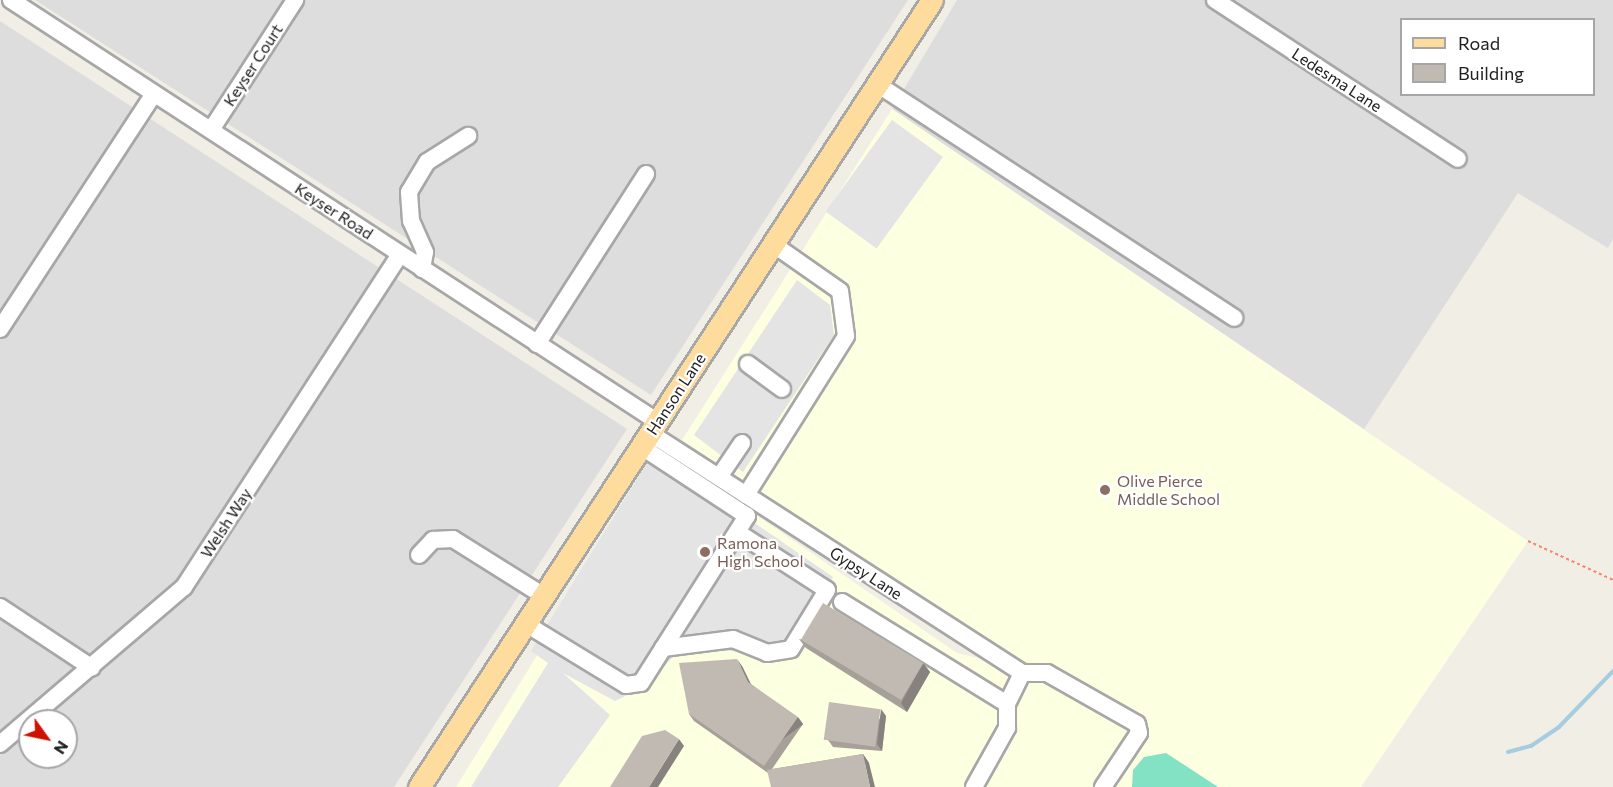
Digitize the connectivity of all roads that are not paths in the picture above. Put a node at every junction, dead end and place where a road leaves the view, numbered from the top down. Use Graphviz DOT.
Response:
graph roads {
  1 [pos="11,0"];
  2 [pos="295,0"];
  3 [pos="932,0"];
  4 [pos="1215,0"];
  5 [pos="877,84"];
  6 [pos="154,94"];
  7 [pos="211,130"];
  8 [pos="468,136"];
  9 [pos="1458,159"];
  10 [pos="646,174"];
  11 [pos="773,244"];
  12 [pos="400,255"];
  13 [pos="422,269"];
  14 [pos="1234,318"];
  15 [pos="0,329"];
  16 [pos="537,344"];
  17 [pos="748,364"];
  18 [pos="782,389"];
  19 [pos="650,434"];
  20 [pos="742,443"];
  21 [pos="719,477"];
  22 [pos="746,495"];
  23 [pos="737,532"];
  24 [pos="419,555"];
  25 [pos="544,596"];
  26 [pos="842,602"];
  27 [pos="0,607"];
  28 [pos="526,624"];
  29 [pos="663,648"];
  30 [pos="92,668"];
  31 [pos="1022,673"];
  32 [pos="1006,704"];
  33 [pos="0,744"];
  34 [pos="419,787"];
  35 [pos="974,787"];
  36 [pos="1103,787"];
  1 -- 6 [label="street, Keyser Road"];
  2 -- 7 [label="street, Keyser Court"];
  3 -- 5 [label="main road, Hanson Lane"];
  4 -- 9 [label="street, Ledesma Lane"];
  5 -- 11 [label="main road, Hanson Lane"];
  5 -- 14 [label="street"];
  6 -- 7 [label="street, Keyser Road"];
  6 -- 15 [label="street"];
  7 -- 12 [label="street, Keyser Road"];
  8 -- 13 [label="street"];
  10 -- 16 [label="street"];
  11 -- 19 [label="main road, Hanson Lane"];
  11 -- 22 [label="street"];
  12 -- 13 [label="street, Keyser Road"];
  12 -- 30 [label="street, Welsh Way"];
  13 -- 16 [label="street, Keyser Road"];
  16 -- 19 [label="street, Keyser Road"];
  17 -- 18 [label="street"];
  19 -- 21 [label="street, Gypsy Lane"];
  19 -- 23 [label="street"];
  19 -- 25 [label="main road, Hanson Lane"];
  20 -- 21 [label="street"];
  21 -- 22 [label="street, Gypsy Lane"];
  22 -- 31 [label="street, Gypsy Lane"];
  23 -- 29 [label="street"];
  23 -- 29 [label="street"];
  24 -- 25 [label="street"];
  25 -- 28 [label="main road, Hanson Lane"];
  26 -- 32 [label="street"];
  27 -- 30 [label="street"];
  28 -- 29 [label="street"];
  28 -- 34 [label="main road, Hanson Lane"];
  30 -- 33 [label="street, Welsh Way"];
  31 -- 32 [label="street"];
  31 -- 36 [label="street"];
  32 -- 35 [label="street"];
}
